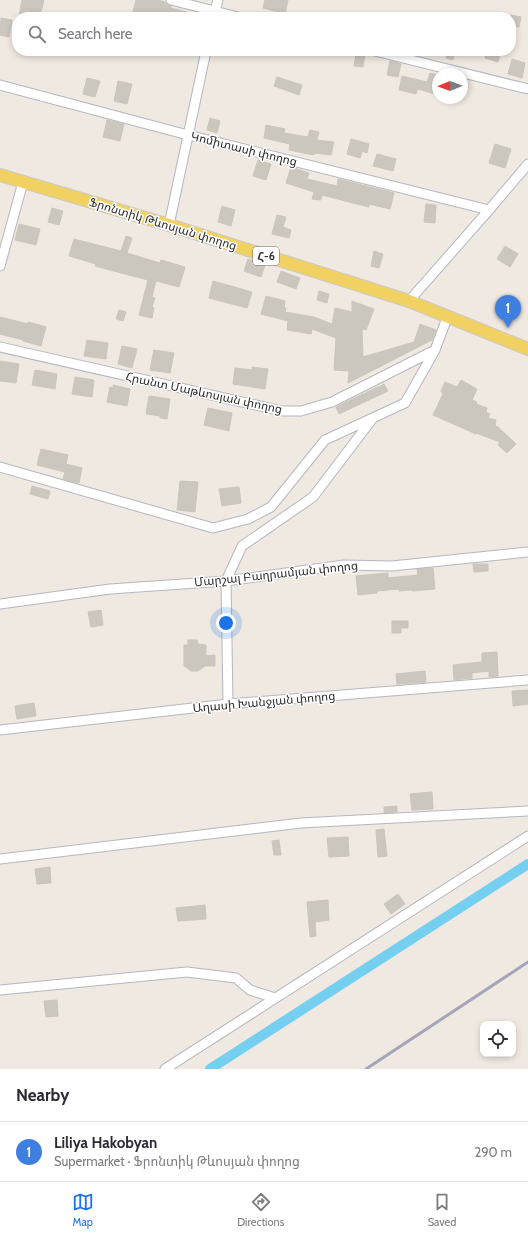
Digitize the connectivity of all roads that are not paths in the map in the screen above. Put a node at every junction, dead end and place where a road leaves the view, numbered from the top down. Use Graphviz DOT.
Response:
graph roads {
  1 [pos="171,0"];
  2 [pos="218,0"];
  3 [pos="208,12"];
  4 [pos="215,12"];
  5 [pos="205,56"];
  6 [pos="395,56"];
  7 [pos="0,85"];
  8 [pos="528,89"];
  9 [pos="188,135"];
  10 [pos="528,164"];
  11 [pos="0,175"];
  12 [pos="23,182"];
  13 [pos="489,210"];
  14 [pos="169,225"];
  15 [pos="0,266"];
  16 [pos="409,301"];
  17 [pos="448,318"];
  18 [pos="0,347"];
  19 [pos="528,349"];
  20 [pos="435,350"];
  21 [pos="373,418"];
  22 [pos="0,467"];
  23 [pos="528,552"];
  24 [pos="226,581"];
  25 [pos="0,604"];
  26 [pos="528,680"];
  27 [pos="228,704"];
  28 [pos="0,730"];
  29 [pos="528,811"];
  30 [pos="528,836"];
  31 [pos="0,859"];
  32 [pos="0,990"];
  33 [pos="275,998"];
  34 [pos="165,1069"];
  1 -- 3 [label="street"];
  2 -- 4 [label="street"];
  5 -- 9 [label="street"];
  6 -- 8 [label="street"];
  7 -- 9 [label="street, Կոմիտասի փողոց"];
  9 -- 13 [label="street, Կոմիտասի փողոց"];
  9 -- 14 [label="street"];
  10 -- 13 [label="street"];
  11 -- 12 [label="main road, Ֆրոնտիկ Թևոսյան փողոց / Հ-6"];
  12 -- 14 [label="main road, Ֆրոնտիկ Թևոսյան փողոց / Հ-6"];
  12 -- 15 [label="street"];
  13 -- 16 [label="street"];
  14 -- 16 [label="main road, Ֆրոնտիկ Թևոսյան փողոց / Հ-6"];
  16 -- 17 [label="main road, Ֆրոնտիկ Թևոսյան փողոց / Հ-6"];
  17 -- 19 [label="main road, Ֆրոնտիկ Թևոսյան փողոց / Հ-6"];
  17 -- 20 [label="street"];
  18 -- 20 [label="street, Հրանտ Մաթևոսյան փողոց"];
  20 -- 21 [label="street"];
  21 -- 22 [label="street"];
  21 -- 24 [label="street"];
  23 -- 24 [label="street, Մարշալ Բաղրամյան փողոց"];
  24 -- 25 [label="street, Մարշալ Բաղրամյան փողոց"];
  24 -- 27 [label="street"];
  26 -- 27 [label="street, Աղասի Խանջյան փողոց"];
  27 -- 28 [label="street, Աղասի Խանջյան փողոց"];
  29 -- 31 [label="street"];
  30 -- 33 [label="street"];
  32 -- 33 [label="street"];
  33 -- 34 [label="street"];
}
